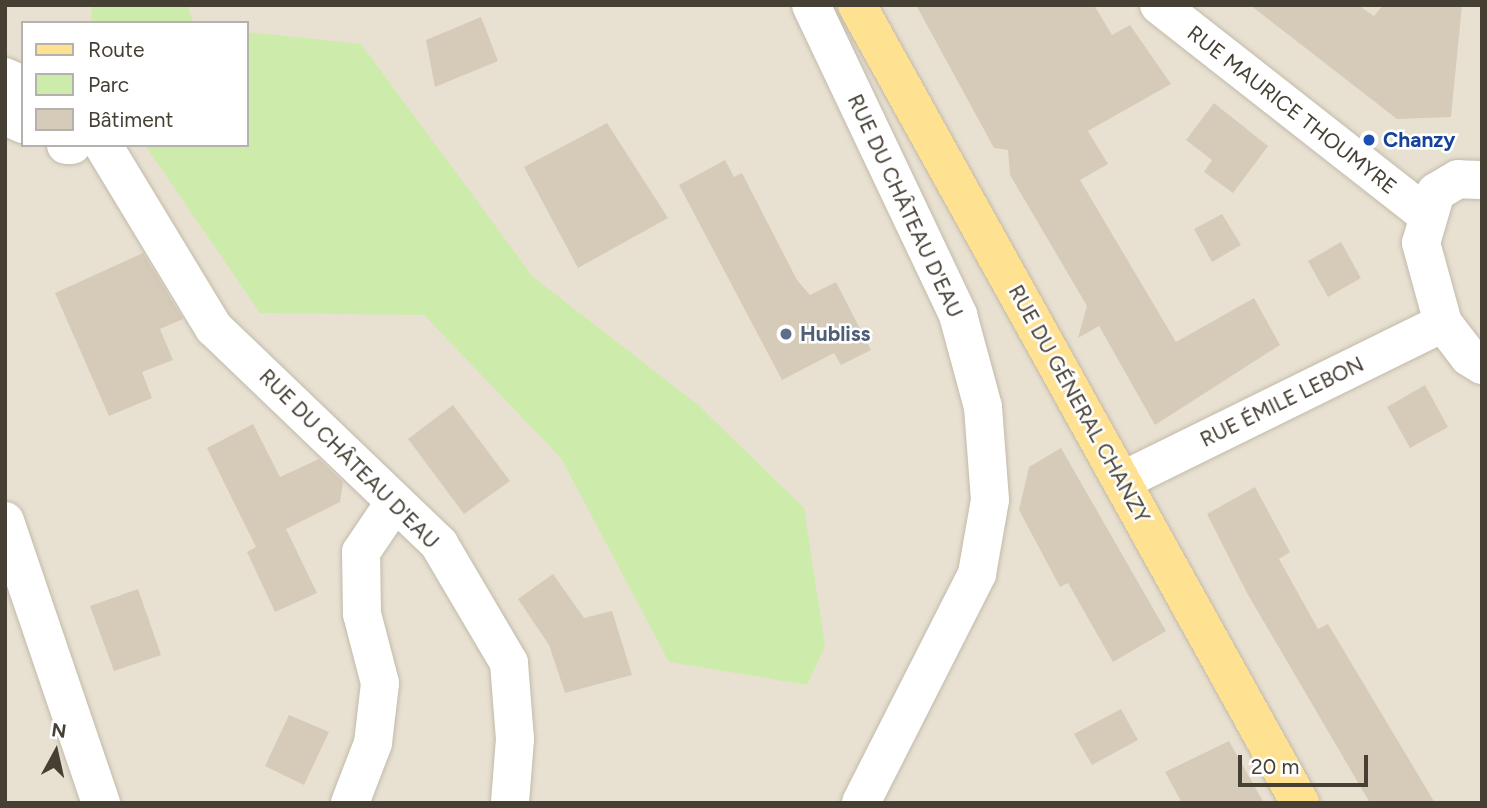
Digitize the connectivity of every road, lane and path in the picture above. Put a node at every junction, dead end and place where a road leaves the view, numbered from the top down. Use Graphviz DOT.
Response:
graph roads {
  1 [pos="811,5"];
  2 [pos="857,5"];
  3 [pos="1159,5"];
  4 [pos="5,77"];
  5 [pos="21,84"];
  6 [pos="5,116"];
  7 [pos="21,123"];
  8 [pos="104,147"];
  9 [pos="1482,180"];
  10 [pos="1426,214"];
  11 [pos="1443,323"];
  12 [pos="1482,365"];
  13 [pos="1122,481"];
  14 [pos="394,503"];
  15 [pos="5,522"];
  16 [pos="101,803"];
  17 [pos="350,803"];
  18 [pos="510,803"];
  19 [pos="860,803"];
  20 [pos="1300,803"];
  1 -- 19 [label="street, RUE DU CHÂTEAU D'EAU"];
  2 -- 13 [label="main road, RUE DU GÉNERAL CHANZY"];
  3 -- 10 [label="street, RUE MAURICE THOUMYRE"];
  4 -- 5 [label="street"];
  6 -- 7 [label="street"];
  8 -- 14 [label="street, RUE DU CHÂTEAU D'EAU"];
  9 -- 10 [label="street"];
  10 -- 11 [label="street"];
  11 -- 12 [label="street"];
  11 -- 13 [label="street, RUE ÉMILE LEBON"];
  13 -- 20 [label="main road, RUE DU GÉNERAL CHANZY"];
  14 -- 17 [label="street"];
  14 -- 18 [label="street, RUE DU CHÂTEAU D'EAU"];
  15 -- 16 [label="street"];
}
